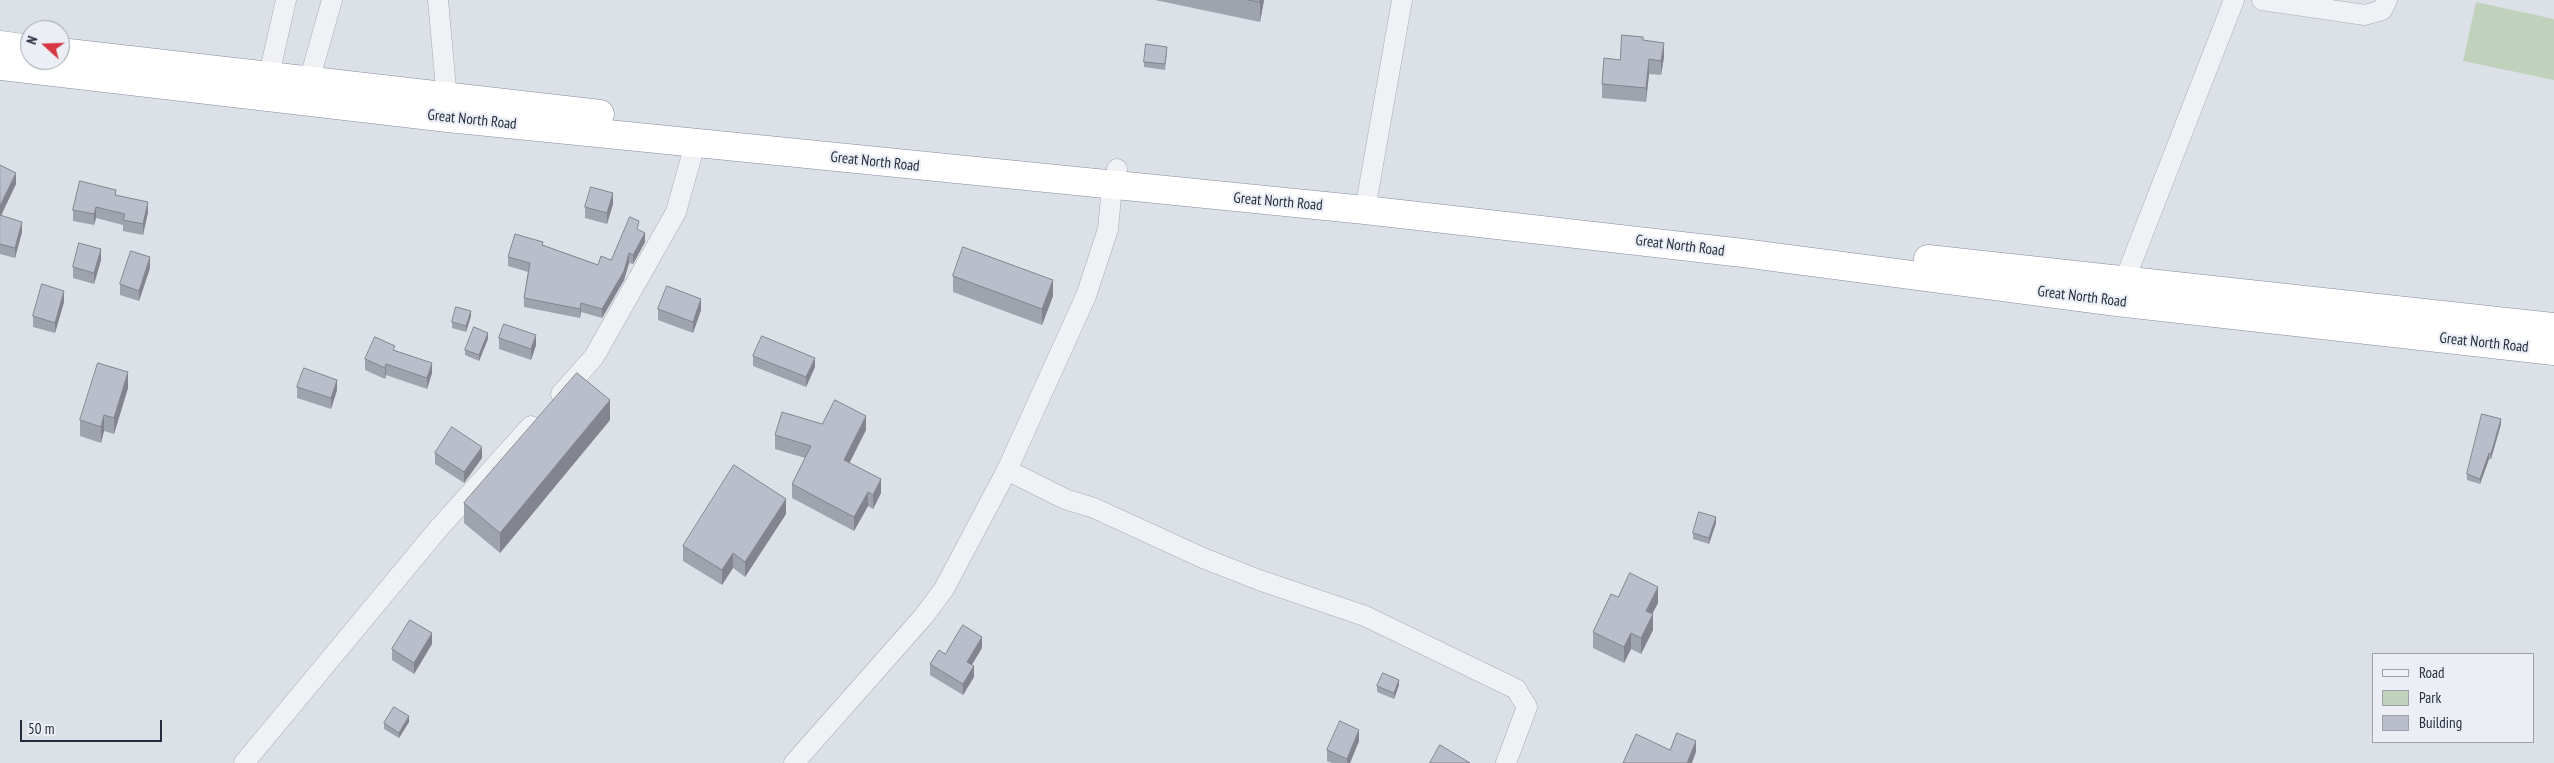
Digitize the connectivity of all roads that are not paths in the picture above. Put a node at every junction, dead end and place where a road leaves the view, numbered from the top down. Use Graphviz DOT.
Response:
graph roads {
  1 [pos="286,0"];
  2 [pos="332,0"];
  3 [pos="438,0"];
  4 [pos="1402,0"];
  5 [pos="2234,0"];
  6 [pos="2262,0"];
  7 [pos="2387,0"];
  8 [pos="0,45"];
  9 [pos="20,48"];
  10 [pos="70,54"];
  11 [pos="0,66"];
  12 [pos="266,86"];
  13 [pos="306,91"];
  14 [pos="448,108"];
  15 [pos="695,144"];
  16 [pos="1114,178"];
  17 [pos="1367,204"];
  18 [pos="2120,291"];
  19 [pos="2554,327"];
  20 [pos="2554,351"];
  21 [pos="1007,470"];
  22 [pos="244,763"];
  23 [pos="794,763"];
  24 [pos="1506,763"];
  1 -- 12 [label="street"];
  2 -- 13 [label="street"];
  3 -- 14 [label="street"];
  4 -- 17 [label="street"];
  5 -- 18 [label="street"];
  6 -- 7 [label="street"];
  8 -- 9 [label="highway"];
  10 -- 12 [label="highway, Great North Road"];
  11 -- 12 [label="highway, Great North Road"];
  12 -- 13 [label="highway, Great North Road"];
  13 -- 14 [label="highway, Great North Road"];
  14 -- 15 [label="highway, Great North Road"];
  14 -- 16 [label="highway, Great North Road"];
  15 -- 16 [label="highway, Great North Road"];
  15 -- 22 [label="street"];
  16 -- 17 [label="highway, Great North Road"];
  16 -- 21 [label="street"];
  17 -- 18 [label="highway, Great North Road"];
  18 -- 19 [label="highway, Great North Road"];
  18 -- 20 [label="highway, Great North Road"];
  21 -- 23 [label="street"];
  21 -- 24 [label="street"];
}
